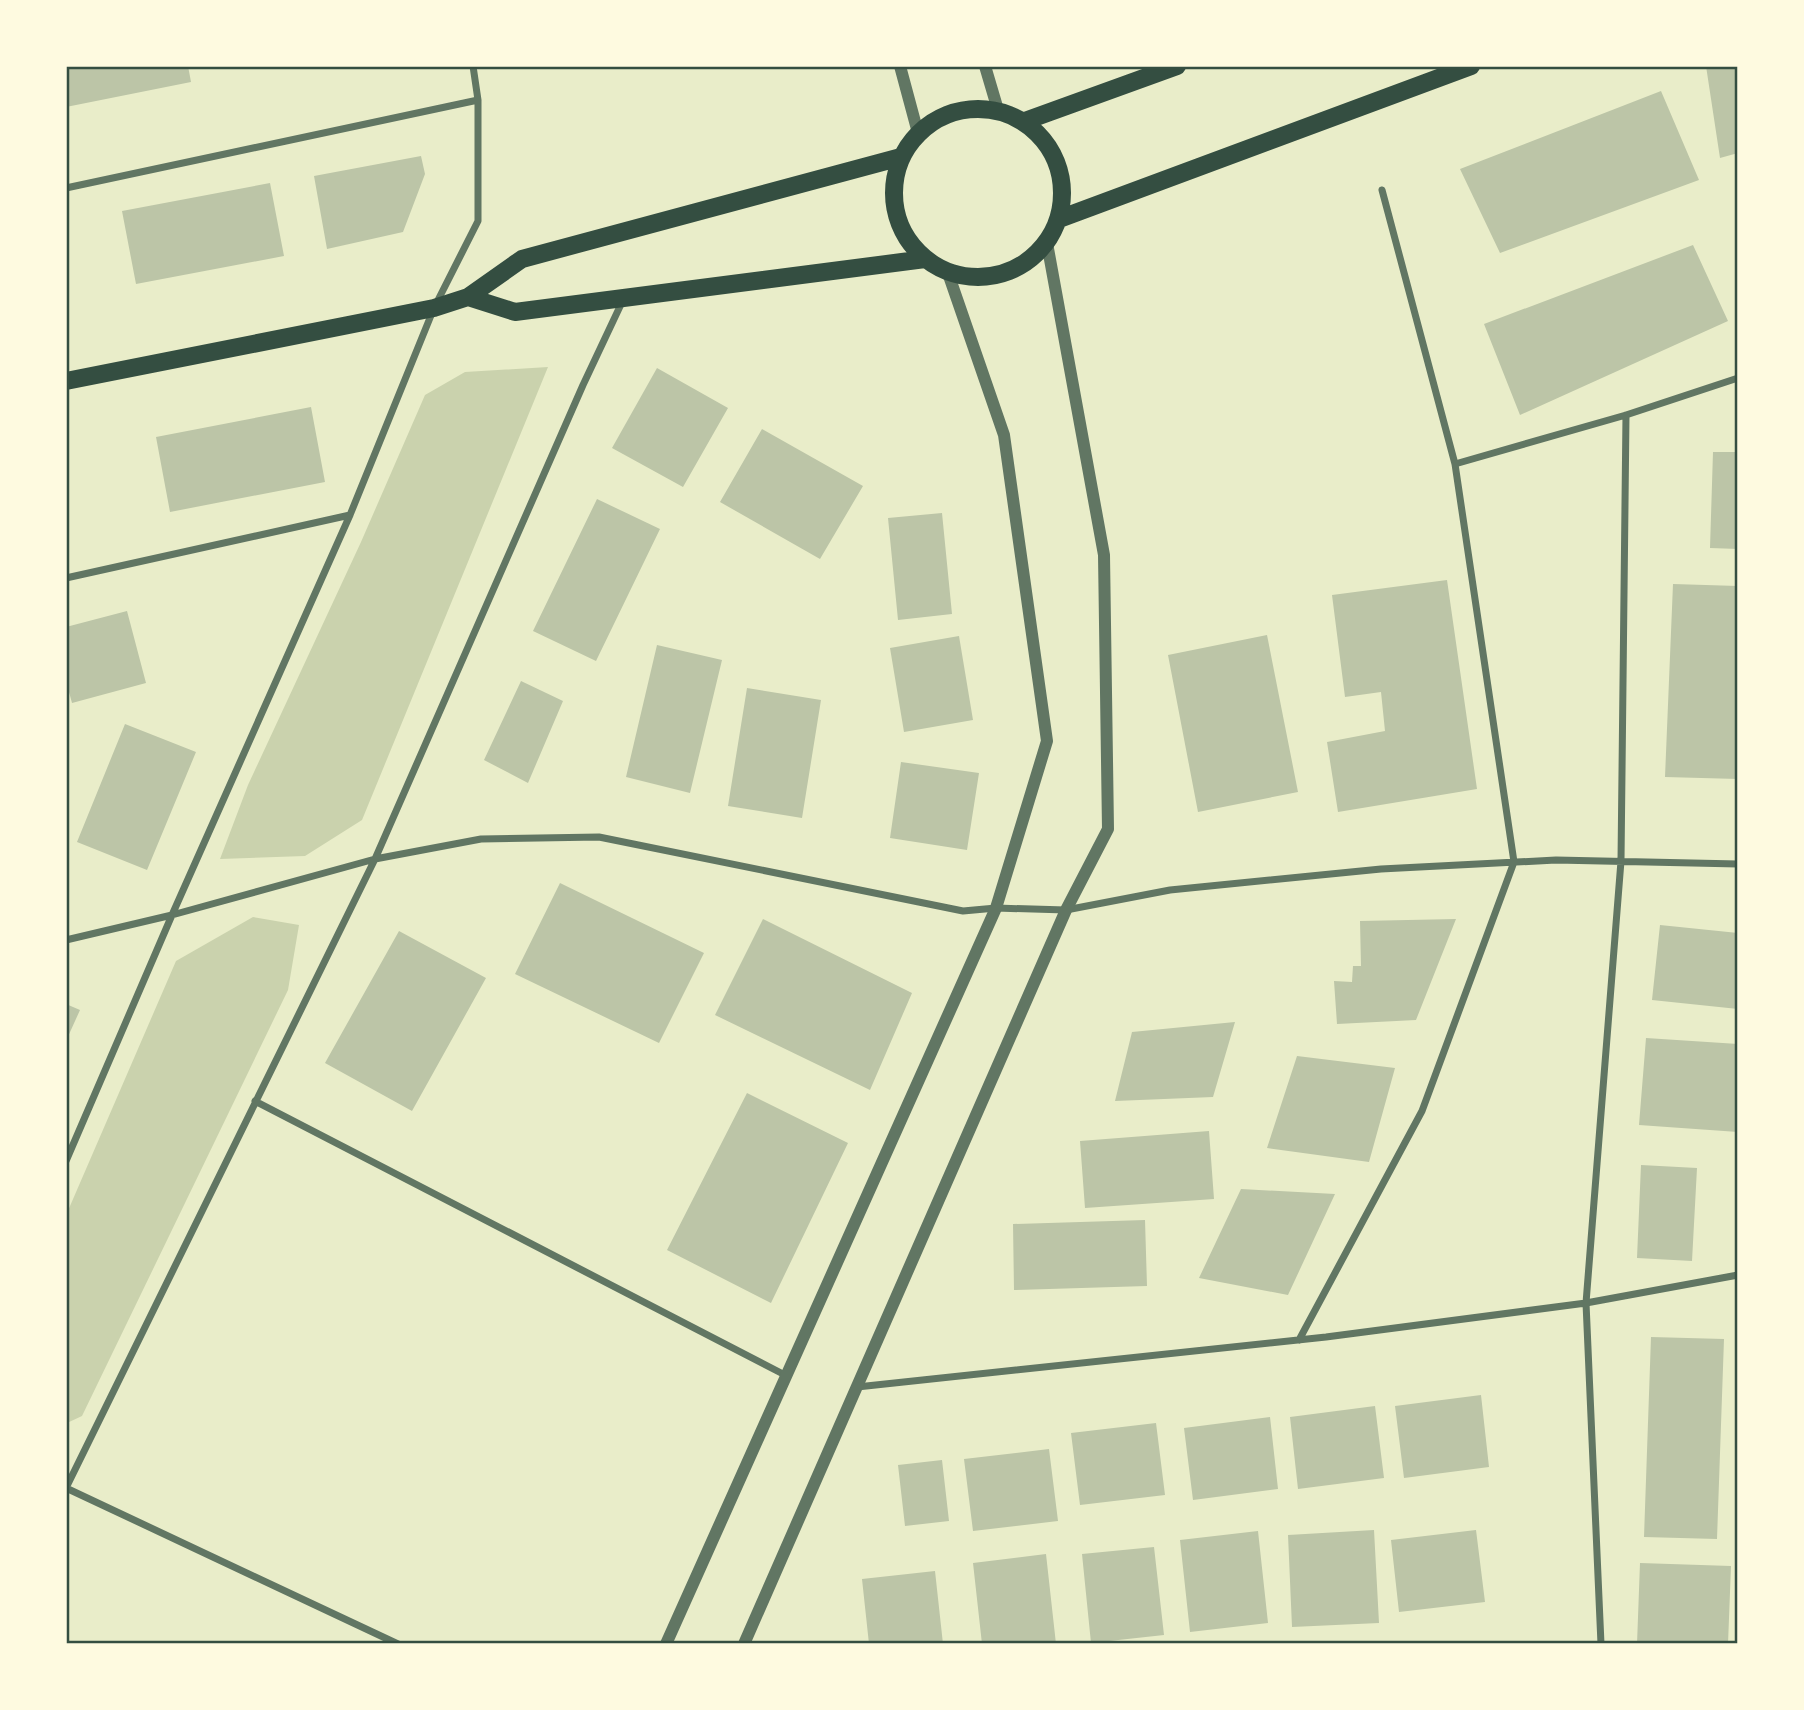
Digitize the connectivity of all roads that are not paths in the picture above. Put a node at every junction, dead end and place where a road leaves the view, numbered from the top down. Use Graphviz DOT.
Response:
graph roads {
  1 [pos="473,66"];
  2 [pos="900,66"];
  3 [pos="985,66"];
  4 [pos="1177,66"];
  5 [pos="1471,66"];
  6 [pos="478,100"];
  7 [pos="998,110"];
  8 [pos="1025,121"];
  9 [pos="918,133"];
  10 [pos="901,157"];
  11 [pos="66,188"];
  12 [pos="1382,190"];
  13 [pos="1059,219"];
  14 [pos="1046,243"];
  15 [pos="925,259"];
  16 [pos="948,273"];
  17 [pos="468,297"];
  18 [pos="625,298"];
  19 [pos="434,307"];
  20 [pos="1738,378"];
  21 [pos="66,381"];
  22 [pos="1626,415"];
  23 [pos="1455,464"];
  24 [pos="350,515"];
  25 [pos="66,578"];
  26 [pos="375,859"];
  27 [pos="1621,861"];
  28 [pos="1514,862"];
  29 [pos="1738,864"];
  30 [pos="996,908"];
  31 [pos="1066,909"];
  32 [pos="172,915"];
  33 [pos="66,940"];
  34 [pos="255,1101"];
  35 [pos="66,1161"];
  36 [pos="1738,1276"];
  37 [pos="1586,1303"];
  38 [pos="1299,1340"];
  39 [pos="785,1375"];
  40 [pos="857,1387"];
  41 [pos="66,1488"];
  42 [pos="398,1643"];
  43 [pos="666,1643"];
  44 [pos="744,1643"];
  45 [pos="1601,1643"];
  1 -- 6 [label="street"];
  2 -- 9 [label="street"];
  3 -- 7 [label="street"];
  4 -- 8 [label="main road"];
  5 -- 13 [label="main road"];
  6 -- 11 [label="street"];
  6 -- 19 [label="street"];
  7 -- 8 [label="main road"];
  7 -- 9 [label="main road"];
  8 -- 13 [label="main road"];
  9 -- 10 [label="main road"];
  10 -- 15 [label="main road"];
  10 -- 17 [label="main road"];
  12 -- 23 [label="street"];
  13 -- 14 [label="main road"];
  14 -- 16 [label="main road"];
  14 -- 31 [label="street"];
  15 -- 16 [label="main road"];
  15 -- 18 [label="main road"];
  16 -- 30 [label="street"];
  17 -- 18 [label="main road"];
  17 -- 19 [label="main road"];
  18 -- 26 [label="street"];
  19 -- 21 [label="main road"];
  19 -- 24 [label="street"];
  20 -- 22 [label="street"];
  22 -- 23 [label="street"];
  22 -- 27 [label="street"];
  23 -- 28 [label="street"];
  24 -- 25 [label="street"];
  24 -- 32 [label="street"];
  26 -- 30 [label="street"];
  26 -- 32 [label="street"];
  26 -- 34 [label="street"];
  27 -- 28 [label="street"];
  27 -- 29 [label="street"];
  27 -- 37 [label="street"];
  28 -- 31 [label="street"];
  28 -- 38 [label="street"];
  30 -- 31 [label="street"];
  30 -- 39 [label="street"];
  31 -- 40 [label="street"];
  32 -- 33 [label="street"];
  32 -- 35 [label="street"];
  34 -- 39 [label="street"];
  34 -- 41 [label="street"];
  36 -- 37 [label="street"];
  37 -- 38 [label="street"];
  37 -- 45 [label="street"];
  38 -- 40 [label="street"];
  39 -- 43 [label="street"];
  40 -- 44 [label="street"];
  41 -- 42 [label="street"];
}
